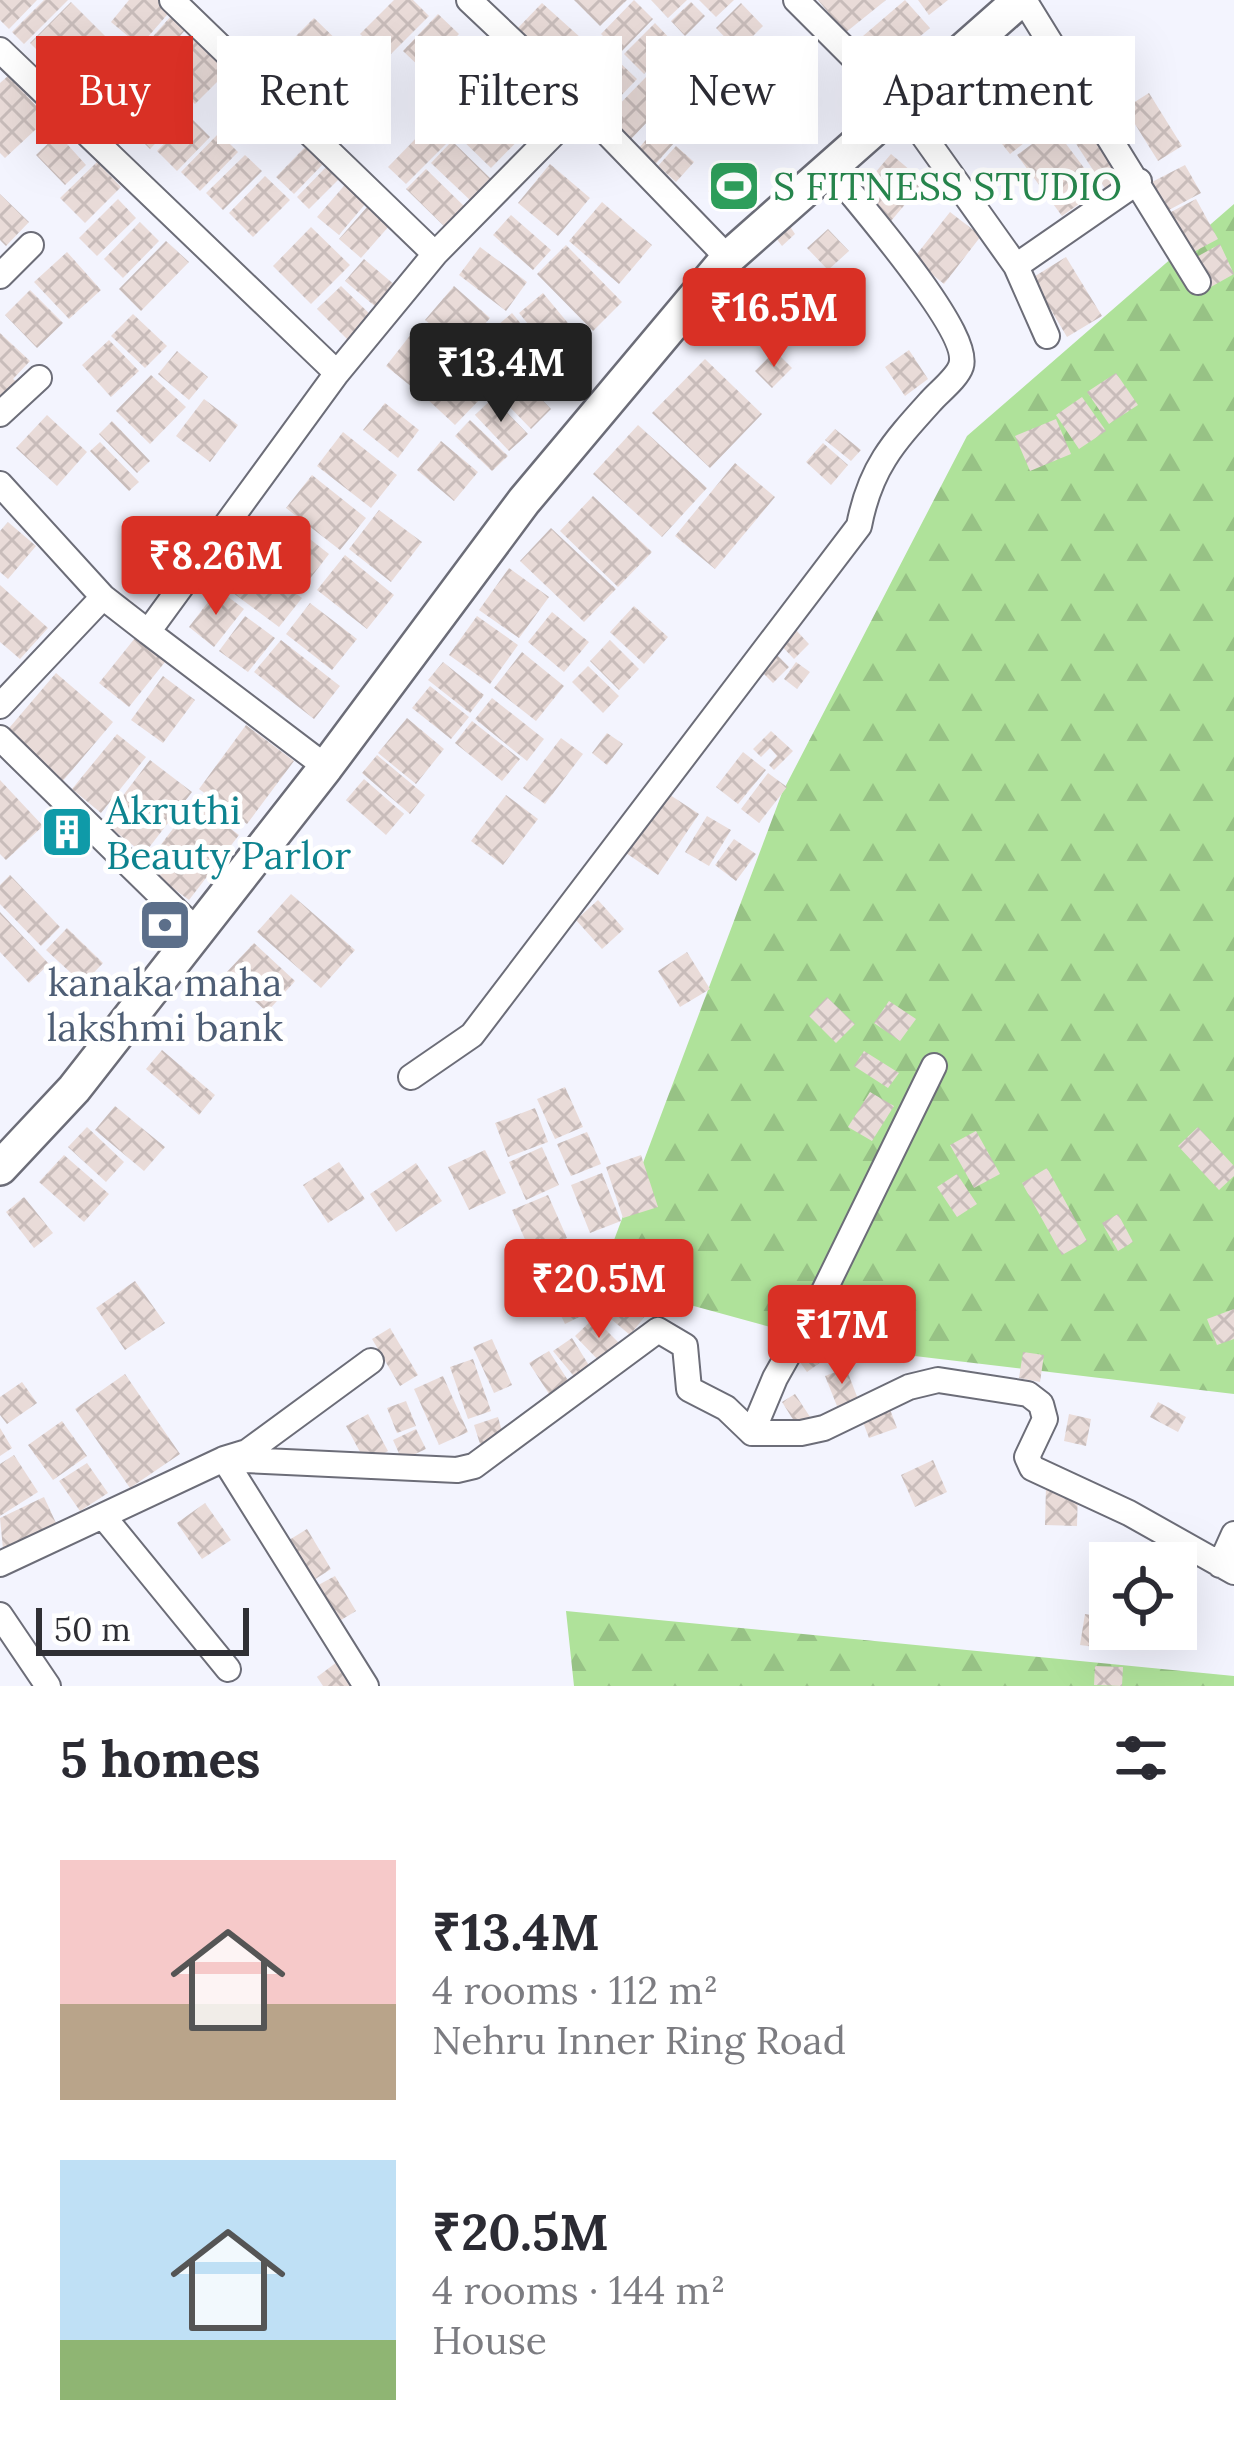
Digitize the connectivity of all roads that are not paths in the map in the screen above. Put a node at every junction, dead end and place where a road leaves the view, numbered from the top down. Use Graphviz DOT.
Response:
graph roads {
  1 [pos="172,0"];
  2 [pos="469,0"];
  3 [pos="508,0"];
  4 [pos="796,0"];
  5 [pos="1022,0"];
  6 [pos="488,20"];
  7 [pos="505,36"];
  8 [pos="982,36"];
  9 [pos="842,46"];
  10 [pos="0,50"];
  11 [pos="544,144"];
  12 [pos="618,144"];
  13 [pos="861,144"];
  14 [pos="929,144"];
  15 [pos="831,170"];
  16 [pos="1139,181"];
  17 [pos="32,245"];
  18 [pos="435,254"];
  19 [pos="728,258"];
  20 [pos="1016,266"];
  21 [pos="0,276"];
  22 [pos="1198,282"];
  23 [pos="1047,336"];
  24 [pos="337,374"];
  25 [pos="39,378"];
  26 [pos="0,414"];
  27 [pos="0,484"];
  28 [pos="103,597"];
  29 [pos="148,632"];
  30 [pos="0,706"];
  31 [pos="0,737"];
  32 [pos="326,767"];
  33 [pos="198,932"];
  34 [pos="934,1066"];
  35 [pos="411,1077"];
  36 [pos="0,1168"];
  37 [pos="370,1360"];
  38 [pos="752,1432"];
  39 [pos="224,1459"];
  40 [pos="103,1516"];
  41 [pos="1234,1534"];
  42 [pos="0,1564"];
  43 [pos="1227,1568"];
  44 [pos="0,1615"];
  45 [pos="228,1669"];
  46 [pos="48,1686"];
  47 [pos="367,1686"];
  1 -- 18 [label="street"];
  2 -- 6 [label="street"];
  3 -- 6 [label="street"];
  4 -- 9 [label="street"];
  5 -- 8 [label="street"];
  5 -- 16 [label="street"];
  6 -- 7 [label="street"];
  10 -- 24 [label="street"];
  11 -- 18 [label="street"];
  12 -- 19 [label="street"];
  13 -- 15 [label="street"];
  14 -- 20 [label="street"];
  15 -- 19 [label="street"];
  15 -- 35 [label="street"];
  16 -- 20 [label="street"];
  16 -- 22 [label="street"];
  17 -- 21 [label="street"];
  18 -- 24 [label="street"];
  19 -- 32 [label="street"];
  20 -- 23 [label="street"];
  24 -- 29 [label="street"];
  25 -- 26 [label="street"];
  27 -- 28 [label="street"];
  28 -- 29 [label="street"];
  28 -- 30 [label="street"];
  29 -- 32 [label="street"];
  31 -- 33 [label="street"];
  32 -- 33 [label="street"];
  33 -- 36 [label="street"];
  34 -- 38 [label="street"];
  37 -- 39 [label="street"];
  38 -- 39 [label="street"];
  38 -- 43 [label="street"];
  39 -- 40 [label="street"];
  39 -- 47 [label="street"];
  40 -- 42 [label="street"];
  40 -- 45 [label="street"];
  41 -- 43 [label="street"];
  44 -- 46 [label="street"];
}
